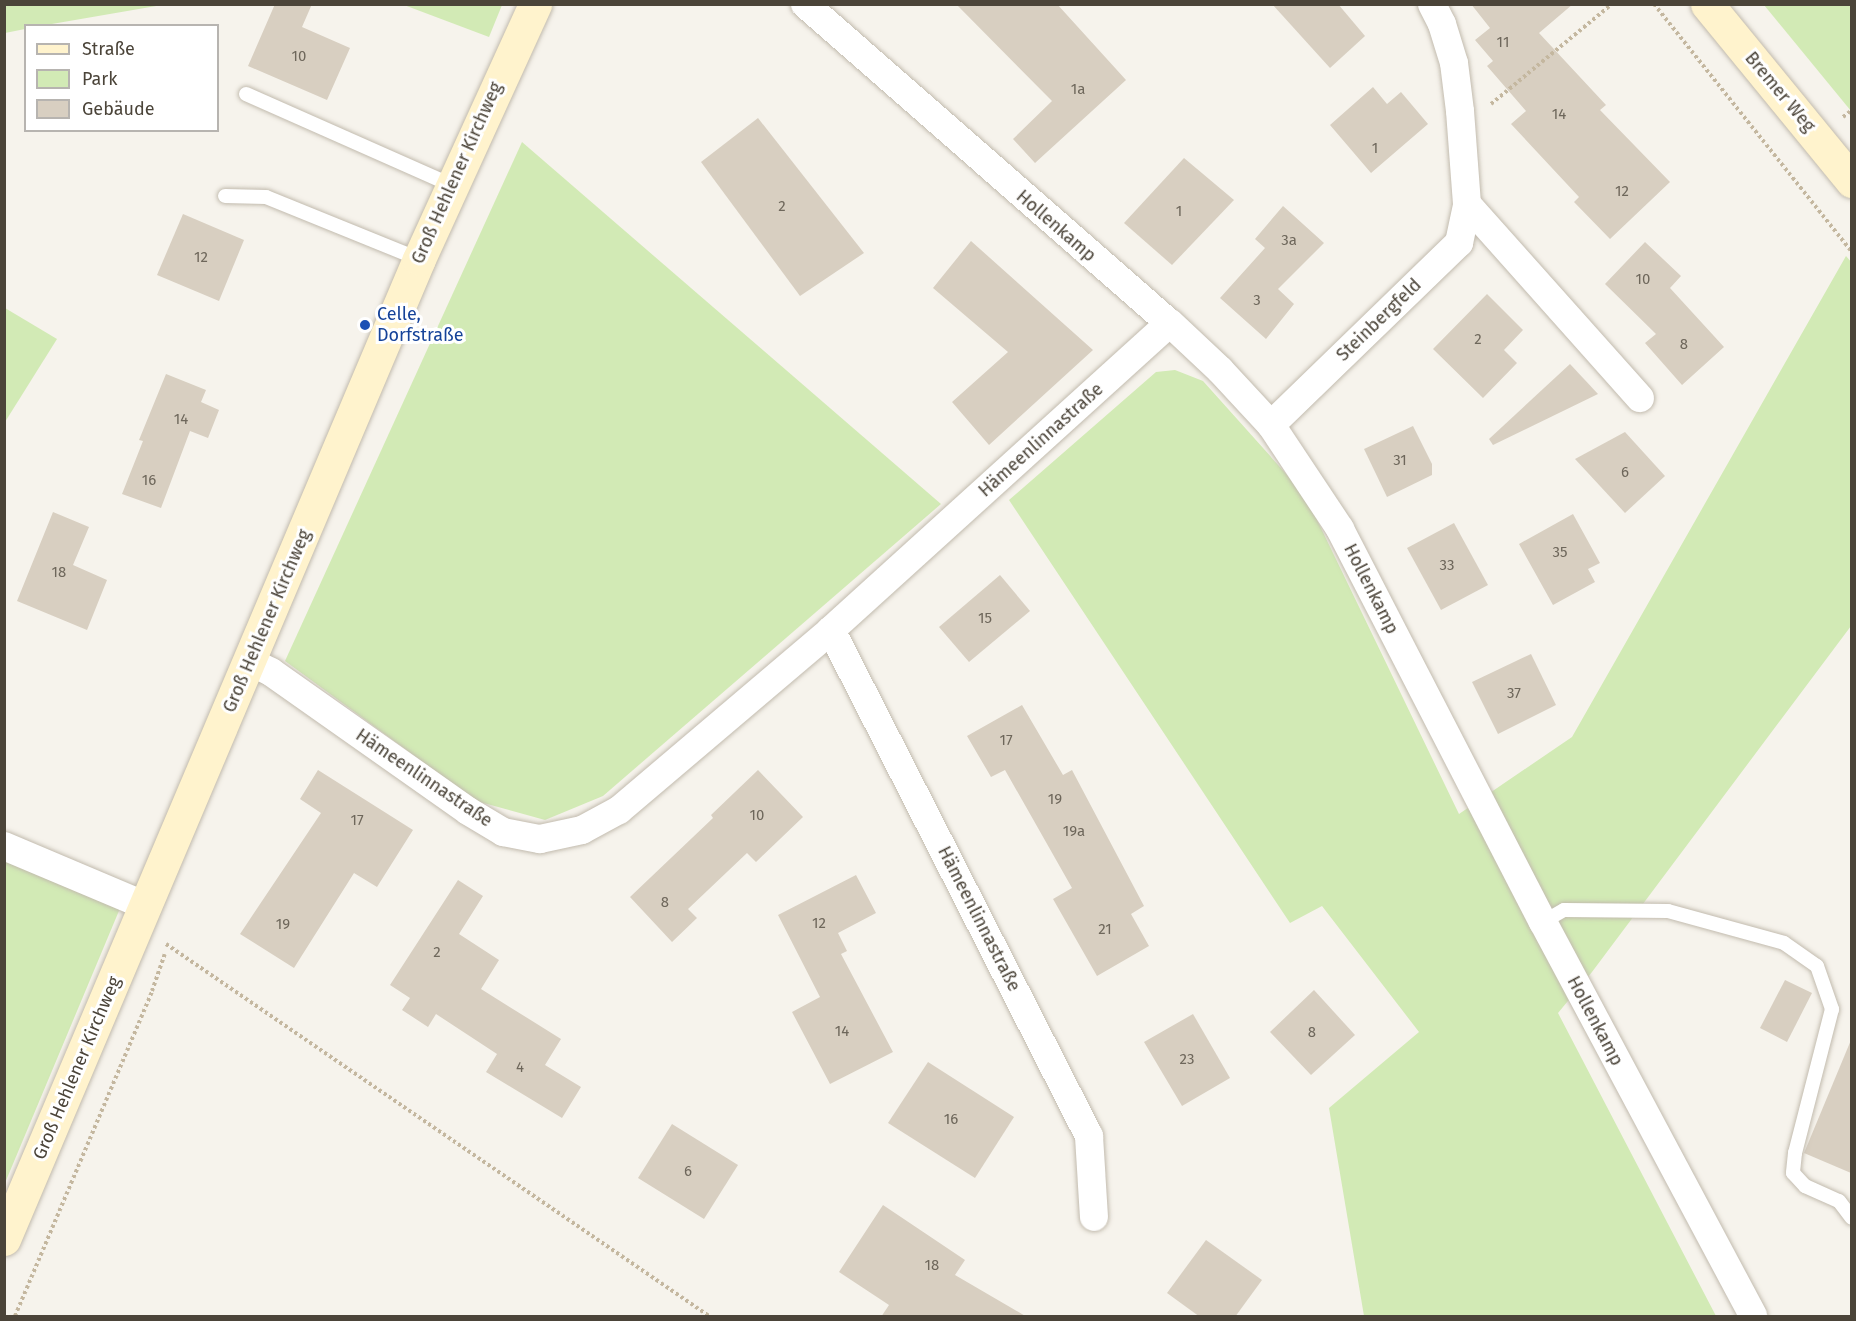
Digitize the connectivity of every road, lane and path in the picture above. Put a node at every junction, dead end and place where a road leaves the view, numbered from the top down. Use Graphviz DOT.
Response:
graph roads {
  1 [pos="535,4"];
  2 [pos="805,4"];
  3 [pos="1432,4"];
  4 [pos="1612,4"];
  5 [pos="1654,4"];
  6 [pos="1707,4"];
  7 [pos="246,94"];
  8 [pos="1461,130"];
  9 [pos="1851,181"];
  10 [pos="451,184"];
  11 [pos="225,196"];
  12 [pos="1467,204"];
  13 [pos="1851,252"];
  14 [pos="419,259"];
  15 [pos="1170,323"];
  16 [pos="1640,398"];
  17 [pos="1270,425"];
  18 [pos="831,630"];
  19 [pos="250,662"];
  20 [pos="4,846"];
  21 [pos="146,906"];
  22 [pos="1543,922"];
  23 [pos="167,946"];
  24 [pos="1094,1217"];
  25 [pos="1851,1218"];
  26 [pos="4,1239"];
  27 [pos="15,1317"];
  28 [pos="709,1317"];
  29 [pos="1753,1317"];
  1 -- 10 [label="main road, Groß Hehlener Kirchweg"];
  2 -- 15 [label="street, Hollenkamp"];
  3 -- 8 [label="street, Steinbergfeld"];
  4 -- 8 [label="path"];
  5 -- 13 [label="path"];
  6 -- 9 [label="main road, Bremer Weg"];
  7 -- 10 [label="lane"];
  8 -- 12 [label="street, Steinbergfeld"];
  10 -- 14 [label="main road, Groß Hehlener Kirchweg"];
  11 -- 14 [label="lane"];
  12 -- 16 [label="street"];
  12 -- 17 [label="street, Steinbergfeld"];
  14 -- 19 [label="main road, Groß Hehlener Kirchweg"];
  15 -- 17 [label="street, Hollenkamp"];
  15 -- 18 [label="street, Hämeenlinnastraße"];
  17 -- 22 [label="street, Hollenkamp"];
  18 -- 19 [label="street, Hämeenlinnastraße"];
  18 -- 24 [label="street, Hämeenlinnastraße"];
  19 -- 21 [label="main road, Groß Hehlener Kirchweg"];
  20 -- 21 [label="street"];
  21 -- 23 [label="path"];
  21 -- 26 [label="main road, Groß Hehlener Kirchweg"];
  22 -- 25 [label="lane"];
  22 -- 29 [label="street, Hollenkamp"];
  23 -- 27 [label="path"];
  23 -- 28 [label="path"];
}
